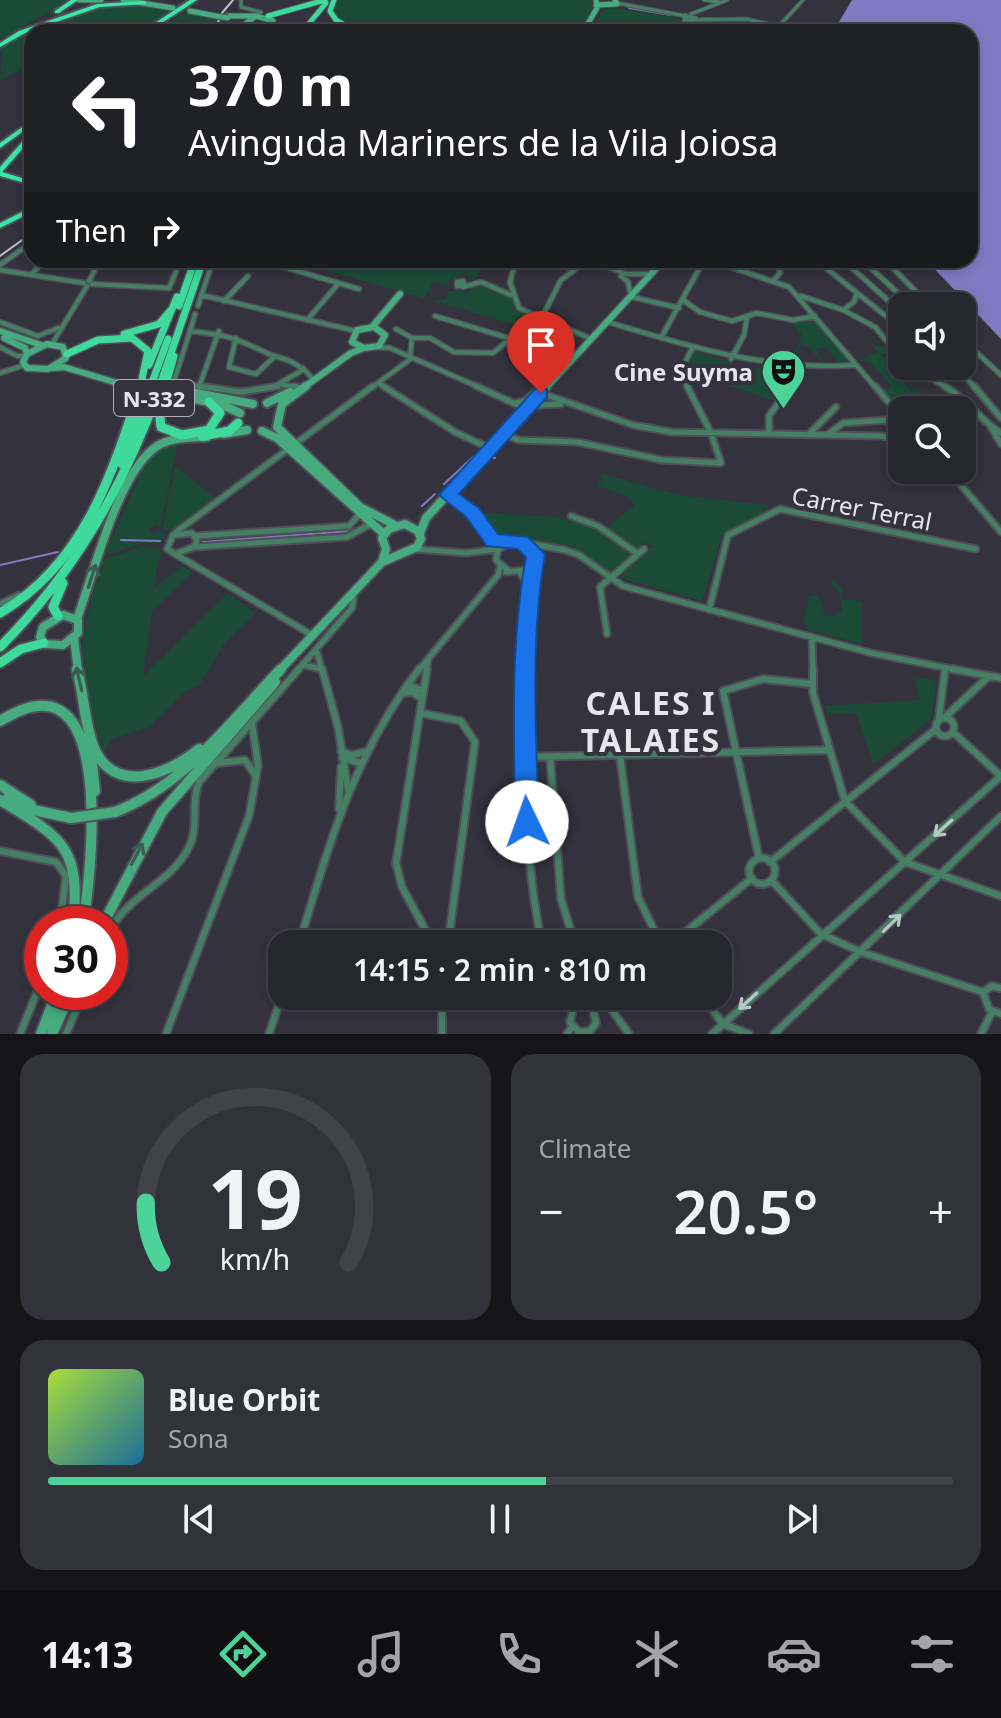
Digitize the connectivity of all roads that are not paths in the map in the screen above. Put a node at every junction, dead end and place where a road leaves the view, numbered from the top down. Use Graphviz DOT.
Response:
graph roads {
  1 [pos="77,0"];
  2 [pos="101,0"];
  3 [pos="123,0"];
  4 [pos="197,0"];
  5 [pos="242,0"];
  6 [pos="330,0"];
  7 [pos="704,0"];
  8 [pos="803,0"];
  9 [pos="88,1"];
  10 [pos="141,1"];
  11 [pos="725,1"];
  12 [pos="615,2"];
  13 [pos="596,3"];
  14 [pos="172,7"];
  15 [pos="606,7"];
  16 [pos="191,11"];
  17 [pos="258,14"];
  18 [pos="228,17"];
  19 [pos="269,17"];
  20 [pos="689,17"];
  21 [pos="35,24"];
  22 [pos="38,24"];
  23 [pos="44,24"];
  24 [pos="157,24"];
  25 [pos="162,24"];
  26 [pos="241,24"];
  27 [pos="252,24"];
  28 [pos="264,24"];
  29 [pos="288,24"];
  30 [pos="310,24"];
  31 [pos="344,24"];
  32 [pos="587,24"];
  33 [pos="589,24"];
  34 [pos="685,24"];
  35 [pos="779,24"];
  36 [pos="24,30"];
  37 [pos="24,31"];
  38 [pos="24,31"];
  39 [pos="21,32"];
  40 [pos="0,44"];
  41 [pos="24,130"];
  42 [pos="24,133"];
  43 [pos="24,144"];
  44 [pos="0,146"];
  45 [pos="0,161"];
  46 [pos="0,173"];
  47 [pos="24,179"];
  48 [pos="24,212"];
  49 [pos="0,223"];
  50 [pos="24,248"];
  51 [pos="0,268"];
  52 [pos="38,268"];
  53 [pos="96,268"];
  54 [pos="178,268"];
  55 [pos="189,268"];
  56 [pos="190,268"];
  57 [pos="200,268"];
  58 [pos="210,268"];
  59 [pos="286,268"];
  60 [pos="514,268"];
  61 [pos="578,268"];
  62 [pos="605,268"];
  63 [pos="610,268"];
  64 [pos="653,268"];
  65 [pos="655,268"];
  66 [pos="699,268"];
  67 [pos="735,268"];
  68 [pos="780,268"];
  69 [pos="826,268"];
  70 [pos="852,268"];
  71 [pos="870,268"];
  72 [pos="893,268"];
  73 [pos="647,274"];
  74 [pos="31,275"];
  75 [pos="248,276"];
  76 [pos="776,281"];
  77 [pos="88,284"];
  78 [pos="338,284"];
  79 [pos="467,285"];
  80 [pos="359,289"];
  81 [pos="893,292"];
  82 [pos="916,292"];
  83 [pos="631,294"];
  84 [pos="796,294"];
  85 [pos="857,294"];
  86 [pos="512,295"];
  87 [pos="200,296"];
  88 [pos="189,298"];
  89 [pos="683,300"];
  90 [pos="888,300"];
  91 [pos="224,301"];
  92 [pos="173,305"];
  93 [pos="198,306"];
  94 [pos="678,310"];
  95 [pos="846,311"];
  96 [pos="700,312"];
  97 [pos="195,314"];
  98 [pos="435,316"];
  99 [pos="747,316"];
  100 [pos="815,316"];
  101 [pos="888,318"];
  102 [pos="541,319"];
  103 [pos="307,320"];
  104 [pos="727,320"];
  105 [pos="605,321"];
  106 [pos="0,322"];
  107 [pos="59,327"];
  108 [pos="371,327"];
  109 [pos="396,329"];
  110 [pos="357,330"];
  111 [pos="744,330"];
  112 [pos="190,331"];
  113 [pos="219,331"];
  114 [pos="382,331"];
  115 [pos="0,334"];
  116 [pos="45,335"];
  117 [pos="414,337"];
  118 [pos="236,338"];
  119 [pos="510,338"];
  120 [pos="661,338"];
  121 [pos="352,340"];
  122 [pos="586,340"];
  123 [pos="53,341"];
  124 [pos="385,341"];
  125 [pos="888,342"];
  126 [pos="42,345"];
  127 [pos="411,345"];
  128 [pos="0,347"];
  129 [pos="375,347"];
  130 [pos="693,347"];
  131 [pos="364,348"];
  132 [pos="393,349"];
  133 [pos="976,352"];
  134 [pos="65,353"];
  135 [pos="24,355"];
  136 [pos="275,356"];
  137 [pos="569,356"];
  138 [pos="411,357"];
  139 [pos="731,359"];
  140 [pos="25,365"];
  141 [pos="856,365"];
  142 [pos="522,367"];
  143 [pos="53,368"];
  144 [pos="302,368"];
  145 [pos="0,372"];
  146 [pos="1001,375"];
  147 [pos="311,377"];
  148 [pos="550,377"];
  149 [pos="936,380"];
  150 [pos="968,380"];
  151 [pos="138,383"];
  152 [pos="378,383"];
  153 [pos="275,386"];
  154 [pos="199,387"];
  155 [pos="298,387"];
  156 [pos="170,391"];
  157 [pos="539,392"];
  158 [pos="781,399"];
  159 [pos="209,402"];
  160 [pos="888,402"];
  161 [pos="267,403"];
  162 [pos="253,404"];
  163 [pos="568,404"];
  164 [pos="521,406"];
  165 [pos="836,407"];
  166 [pos="280,410"];
  167 [pos="1001,416"];
  168 [pos="239,418"];
  169 [pos="279,421"];
  170 [pos="888,422"];
  171 [pos="990,426"];
  172 [pos="247,430"];
  173 [pos="262,431"];
  174 [pos="711,433"];
  175 [pos="1001,433"];
  176 [pos="503,434"];
  177 [pos="769,434"];
  178 [pos="189,435"];
  179 [pos="807,435"];
  180 [pos="827,436"];
  181 [pos="888,437"];
  182 [pos="1001,444"];
  183 [pos="291,447"];
  184 [pos="487,447"];
  185 [pos="960,484"];
  186 [pos="448,495"];
  187 [pos="459,502"];
  188 [pos="438,505"];
  189 [pos="96,508"];
  190 [pos="359,515"];
  191 [pos="571,516"];
  192 [pos="1001,517"];
  193 [pos="194,519"];
  194 [pos="992,521"];
  195 [pos="352,524"];
  196 [pos="371,524"];
  197 [pos="395,525"];
  198 [pos="408,525"];
  199 [pos="358,529"];
  200 [pos="95,532"];
  201 [pos="1001,532"];
  202 [pos="173,534"];
  203 [pos="384,534"];
  204 [pos="194,535"];
  205 [pos="420,536"];
  206 [pos="493,541"];
  207 [pos="508,542"];
  208 [pos="526,543"];
  209 [pos="429,548"];
  210 [pos="498,548"];
  211 [pos="556,548"];
  212 [pos="386,549"];
  213 [pos="415,549"];
  214 [pos="976,549"];
  215 [pos="191,550"];
  216 [pos="487,553"];
  217 [pos="174,554"];
  218 [pos="395,554"];
  219 [pos="496,556"];
  220 [pos="535,561"];
  221 [pos="382,562"];
  222 [pos="189,564"];
  223 [pos="500,567"];
  224 [pos="509,571"];
  225 [pos="520,572"];
  226 [pos="498,575"];
  227 [pos="610,578"];
  228 [pos="529,589"];
  229 [pos="0,604"];
  230 [pos="709,610"];
  231 [pos="0,613"];
  232 [pos="58,616"];
  233 [pos="77,619"];
  234 [pos="607,634"];
  235 [pos="74,638"];
  236 [pos="812,638"];
  237 [pos="312,642"];
  238 [pos="44,643"];
  239 [pos="0,645"];
  240 [pos="429,660"];
  241 [pos="0,663"];
  242 [pos="302,666"];
  243 [pos="322,669"];
  244 [pos="945,669"];
  245 [pos="989,676"];
  246 [pos="1001,678"];
  247 [pos="812,684"];
  248 [pos="408,685"];
  249 [pos="260,690"];
  250 [pos="402,693"];
  251 [pos="423,695"];
  252 [pos="420,713"];
  253 [pos="942,718"];
  254 [pos="87,720"];
  255 [pos="3,721"];
  256 [pos="252,722"];
  257 [pos="936,729"];
  258 [pos="954,733"];
  259 [pos="828,750"];
  260 [pos="365,752"];
  261 [pos="736,753"];
  262 [pos="341,754"];
  263 [pos="619,755"];
  264 [pos="524,757"];
  265 [pos="550,757"];
  266 [pos="360,763"];
  267 [pos="215,764"];
  268 [pos="1001,776"];
  269 [pos="256,780"];
  270 [pos="0,785"];
  271 [pos="348,790"];
  272 [pos="0,798"];
  273 [pos="845,801"];
  274 [pos="46,813"];
  275 [pos="1001,816"];
  276 [pos="339,817"];
  277 [pos="92,824"];
  278 [pos="0,851"];
  279 [pos="759,858"];
  280 [pos="770,862"];
  281 [pos="905,862"];
  282 [pos="943,874"];
  283 [pos="752,878"];
  284 [pos="772,881"];
  285 [pos="1001,896"];
  286 [pos="62,906"];
  287 [pos="74,906"];
  288 [pos="86,906"];
  289 [pos="112,906"];
  290 [pos="127,906"];
  291 [pos="303,930"];
  292 [pos="426,930"];
  293 [pos="450,930"];
  294 [pos="539,930"];
  295 [pos="571,930"];
  296 [pos="654,930"];
  297 [pos="688,930"];
  298 [pos="821,934"];
  299 [pos="861,952"];
  300 [pos="1001,988"];
  301 [pos="983,992"];
  302 [pos="30,1010"];
  303 [pos="54,1010"];
  304 [pos="60,1010"];
  305 [pos="76,1010"];
  306 [pos="277,1010"];
  307 [pos="442,1010"];
  308 [pos="572,1010"];
  309 [pos="593,1010"];
  310 [pos="613,1010"];
  311 [pos="712,1010"];
  312 [pos="997,1013"];
  313 [pos="723,1024"];
  314 [pos="569,1030"];
  315 [pos="591,1032"];
  316 [pos="20,1034"];
  317 [pos="46,1034"];
  318 [pos="66,1034"];
  319 [pos="166,1034"];
  320 [pos="269,1034"];
  321 [pos="442,1034"];
  322 [pos="629,1034"];
  323 [pos="712,1034"];
  324 [pos="749,1034"];
  325 [pos="774,1034"];
  326 [pos="981,1034"];
  1 -- 9 [label="main road"];
  1 -- 21 [label="highway"];
  2 -- 9 [label="main road"];
  3 -- 10 [label="main road"];
  4 -- 24 [label="highway"];
  4 -- 25 [label="highway"];
  5 -- 17 [label="street"];
  5 -- 19 [label="street"];
  6 -- 19 [label="highway"];
  6 -- 30 [label="highway"];
  6 -- 31 [label="highway"];
  7 -- 11 [label="street"];
  8 -- 35 [label="street"];
  9 -- 22 [label="highway"];
  10 -- 14 [label="main road"];
  10 -- 23 [label="highway"];
  11 -- 20 [label="street"];
  12 -- 15 [label="main road"];
  12 -- 20 [label="street"];
  13 -- 15 [label="main road"];
  13 -- 32 [label="main road"];
  15 -- 33 [label="main road"];
  16 -- 18 [label="main road, bridge"];
  17 -- 18 [label="main road"];
  17 -- 19 [label="main road"];
  17 -- 27 [label="main road"];
  18 -- 26 [label="main road"];
  19 -- 28 [label="main road"];
  19 -- 29 [label="main road"];
  20 -- 34 [label="street"];
  20 -- 35 [label="street"];
  36 -- 40 [label="highway"];
  37 -- 39 [label="highway"];
  38 -- 39 [label="highway"];
  39 -- 40 [label="highway"];
  41 -- 44 [label="highway"];
  42 -- 45 [label="highway"];
  43 -- 46 [label="highway"];
  46 -- 47 [label="highway"];
  48 -- 49 [label="highway"];
  50 -- 51 [label="street"];
  51 -- 74 [label="street"];
  52 -- 74 [label="street"];
  53 -- 77 [label="street"];
  54 -- 77 [label="street"];
  55 -- 92 [label="highway"];
  56 -- 239 [label="highway, N-332"];
  57 -- 88 [label="highway, N-332"];
  58 -- 87 [label="street"];
  59 -- 78 [label="street"];
  60 -- 86 [label="street"];
  61 -- 102 [label="street"];
  62 -- 83 [label="street"];
  63 -- 73 [label="street"];
  64 -- 73 [label="main road"];
  65 -- 83 [label="main road"];
  66 -- 89 [label="street"];
  67 -- 76 [label="street"];
  68 -- 76 [label="street"];
  69 -- 85 [label="street"];
  70 -- 90 [label="street"];
  71 -- 81 [label="street"];
  72 -- 82 [label="street"];
  73 -- 83 [label="main road"];
  74 -- 77 [label="street"];
  75 -- 91 [label="street"];
  76 -- 84 [label="street"];
  77 -- 107 [label="street"];
  78 -- 80 [label="street"];
  78 -- 103 [label="street"];
  79 -- 86 [label="street"];
  83 -- 94 [label="street"];
  83 -- 105 [label="main road"];
  84 -- 95 [label="street"];
  84 -- 100 [label="street"];
  85 -- 95 [label="street"];
  85 -- 101 [label="street"];
  86 -- 102 [label="street"];
  87 -- 91 [label="street"];
  87 -- 93 [label="street"];
  88 -- 178 [label="highway"];
  88 -- 200 [label="highway, N-332"];
  89 -- 94 [label="street"];
  89 -- 96 [label="street"];
  91 -- 103 [label="street"];
  92 -- 134 [label="highway"];
  92 -- 151 [label="highway"];
  94 -- 96 [label="street"];
  94 -- 120 [label="street"];
  95 -- 125 [label="street"];
  96 -- 104 [label="street"];
  97 -- 112 [label="street"];
  98 -- 119 [label="street"];
  99 -- 100 [label="street"];
  99 -- 104 [label="street"];
  99 -- 111 [label="street"];
  100 -- 141 [label="street"];
  102 -- 122 [label="street"];
  103 -- 110 [label="street"];
  103 -- 121 [label="street"];
  104 -- 111 [label="street"];
  105 -- 120 [label="street"];
  105 -- 122 [label="main road"];
  106 -- 116 [label="street"];
  107 -- 116 [label="street"];
  107 -- 123 [label="street"];
  108 -- 110 [label="main road"];
  108 -- 114 [label="main road"];
  108 -- 114 [label="main road"];
  109 -- 117 [label="street"];
  110 -- 121 [label="main road"];
  111 -- 139 [label="street"];
  112 -- 113 [label="street"];
  112 -- 154 [label="street"];
  113 -- 118 [label="street"];
  113 -- 154 [label="street"];
  114 -- 124 [label="main road"];
  115 -- 126 [label="main road"];
  115 -- 135 [label="main road"];
  116 -- 123 [label="street"];
  117 -- 119 [label="street"];
  117 -- 127 [label="street"];
  118 -- 136 [label="street"];
  118 -- 136 [label="street"];
  119 -- 137 [label="street"];
  120 -- 130 [label="street"];
  121 -- 131 [label="main road"];
  121 -- 147 [label="main road"];
  122 -- 137 [label="main road"];
  122 -- 157 [label="main road"];
  123 -- 126 [label="main road"];
  123 -- 134 [label="main road"];
  124 -- 129 [label="main road"];
  124 -- 132 [label="street"];
  126 -- 135 [label="main road"];
  127 -- 132 [label="street"];
  127 -- 138 [label="street"];
  128 -- 135 [label="street"];
  129 -- 131 [label="main road"];
  129 -- 132 [label="street"];
  130 -- 139 [label="street"];
  130 -- 174 [label="street"];
  131 -- 166 [label="main road"];
  132 -- 138 [label="street"];
  133 -- 146 [label="street"];
  134 -- 143 [label="main road"];
  134 -- 151 [label="main road"];
  134 -- 151 [label="highway"];
  135 -- 140 [label="main road"];
  135 -- 145 [label="street"];
  136 -- 144 [label="street"];
  137 -- 148 [label="main road"];
  138 -- 152 [label="street"];
  138 -- 164 [label="street"];
  139 -- 141 [label="street"];
  140 -- 143 [label="main road"];
  140 -- 145 [label="street"];
  141 -- 160 [label="street"];
  142 -- 148 [label="street"];
  143 -- 151 [label="main road"];
  144 -- 147 [label="street"];
  144 -- 153 [label="street"];
  147 -- 155 [label="main road"];
  148 -- 157 [label="main road"];
  149 -- 171 [label="street"];
  150 -- 167 [label="street"];
  151 -- 156 [label="main road, bridge"];
  151 -- 189 [label="highway"];
  152 -- 183 [label="street"];
  152 -- 184 [label="street"];
  153 -- 154 [label="street"];
  153 -- 155 [label="street"];
  155 -- 161 [label="main road"];
  156 -- 159 [label="main road"];
  156 -- 162 [label="main road"];
  157 -- 163 [label="street"];
  157 -- 164 [label="main road"];
  158 -- 177 [label="street"];
  159 -- 168 [label="main road"];
  159 -- 178 [label="highway"];
  161 -- 162 [label="main road"];
  161 -- 166 [label="main road"];
  162 -- 168 [label="main road"];
  163 -- 164 [label="street"];
  163 -- 174 [label="street"];
  164 -- 176 [label="main road"];
  164 -- 184 [label="main road"];
  165 -- 179 [label="street"];
  166 -- 169 [label="main road"];
  168 -- 172 [label="main road"];
  168 -- 178 [label="highway"];
  169 -- 173 [label="main road"];
  169 -- 183 [label="main road"];
  170 -- 180 [label="street"];
  171 -- 175 [label="street"];
  171 -- 182 [label="street"];
  172 -- 173 [label="main road"];
  233 -- 172 [label="main road, one-way"];
  173 -- 183 [label="main road"];
  174 -- 176 [label="street"];
  174 -- 177 [label="street"];
  176 -- 186 [label="main road"];
  177 -- 179 [label="street"];
  179 -- 180 [label="street"];
  180 -- 181 [label="street"];
  183 -- 190 [label="main road"];
  183 -- 193 [label="street"];
  183 -- 197 [label="main road"];
  184 -- 198 [label="main road"];
  185 -- 194 [label="street"];
  186 -- 187 [label="street"];
  186 -- 188 [label="main road"];
  187 -- 188 [label="street"];
  187 -- 206 [label="street"];
  188 -- 205 [label="main road"];
  189 -- 229 [label="street"];
  189 -- 231 [label="highway"];
  190 -- 195 [label="street"];
  190 -- 196 [label="main road"];
  191 -- 227 [label="street"];
  192 -- 194 [label="street"];
  193 -- 202 [label="street"];
  193 -- 204 [label="street"];
  194 -- 201 [label="street"];
  195 -- 199 [label="street"];
  195 -- 204 [label="street"];
  196 -- 199 [label="street"];
  196 -- 203 [label="main road"];
  197 -- 198 [label="main road"];
  197 -- 203 [label="main road"];
  198 -- 205 [label="main road"];
  199 -- 215 [label="street"];
  200 -- 232 [label="highway"];
  200 -- 239 [label="highway, N-332"];
  202 -- 204 [label="street"];
  202 -- 217 [label="street"];
  203 -- 212 [label="main road"];
  204 -- 215 [label="street"];
  205 -- 209 [label="street"];
  205 -- 213 [label="main road"];
  206 -- 207 [label="street"];
  206 -- 210 [label="street"];
  207 -- 208 [label="street"];
  207 -- 210 [label="street"];
  208 -- 211 [label="street"];
  208 -- 220 [label="street"];
  209 -- 213 [label="street"];
  209 -- 216 [label="street"];
  210 -- 216 [label="street"];
  210 -- 219 [label="street"];
  211 -- 220 [label="street"];
  211 -- 227 [label="street"];
  212 -- 218 [label="main road"];
  212 -- 221 [label="main road"];
  213 -- 218 [label="main road"];
  214 -- 230 [label="street, Carrer Terral"];
  215 -- 217 [label="street"];
  215 -- 222 [label="street"];
  216 -- 219 [label="street"];
  217 -- 222 [label="street"];
  218 -- 221 [label="main road"];
  219 -- 223 [label="street"];
  220 -- 225 [label="street"];
  220 -- 228 [label="street"];
  221 -- 237 [label="main road"];
  222 -- 237 [label="street"];
  223 -- 224 [label="street"];
  223 -- 226 [label="street"];
  224 -- 225 [label="street"];
  224 -- 226 [label="street"];
  225 -- 228 [label="street"];
  226 -- 240 [label="street"];
  227 -- 230 [label="street"];
  227 -- 234 [label="street"];
  228 -- 264 [label="street"];
  230 -- 236 [label="street"];
  232 -- 233 [label="main road"];
  232 -- 238 [label="main road"];
  233 -- 235 [label="main road"];
  235 -- 238 [label="main road"];
  254 -- 235 [label="main road, one-way"];
  236 -- 244 [label="street"];
  236 -- 247 [label="street"];
  237 -- 242 [label="street"];
  237 -- 243 [label="street"];
  237 -- 249 [label="main road"];
  289 -- 237 [label="main road, one-way"];
  238 -- 241 [label="highway"];
  240 -- 248 [label="street"];
  240 -- 251 [label="street"];
  242 -- 243 [label="street"];
  242 -- 256 [label="street"];
  243 -- 262 [label="street"];
  244 -- 245 [label="street"];
  244 -- 253 [label="street"];
  245 -- 246 [label="street"];
  245 -- 253 [label="street"];
  247 -- 259 [label="street"];
  247 -- 261 [label="street"];
  248 -- 250 [label="street"];
  248 -- 251 [label="street"];
  249 -- 254 [label="main road"];
  249 -- 274 [label="main road, bridge"];
  250 -- 251 [label="street"];
  250 -- 260 [label="street"];
  251 -- 252 [label="street"];
  252 -- 292 [label="street"];
  252 -- 293 [label="street"];
  253 -- 257 [label="street"];
  253 -- 258 [label="street"];
  254 -- 277 [label="main road"];
  255 -- 277 [label="main road"];
  256 -- 267 [label="street"];
  256 -- 269 [label="street"];
  257 -- 258 [label="street"];
  257 -- 273 [label="street"];
  258 -- 268 [label="street"];
  259 -- 261 [label="street"];
  259 -- 273 [label="street"];
  260 -- 262 [label="street"];
  260 -- 266 [label="street"];
  261 -- 263 [label="street"];
  261 -- 279 [label="street"];
  262 -- 266 [label="street"];
  262 -- 271 [label="street"];
  262 -- 276 [label="street"];
  263 -- 265 [label="street"];
  263 -- 296 [label="street"];
  264 -- 265 [label="street"];
  264 -- 294 [label="street"];
  265 -- 295 [label="street"];
  266 -- 271 [label="street"];
  267 -- 269 [label="street"];
  267 -- 290 [label="street"];
  268 -- 281 [label="street, one-way"];
  269 -- 319 [label="street"];
  270 -- 274 [label="main road"];
  271 -- 276 [label="street"];
  272 -- 274 [label="main road"];
  272 -- 287 [label="main road"];
  273 -- 280 [label="street"];
  273 -- 281 [label="street"];
  275 -- 282 [label="street"];
  276 -- 291 [label="street"];
  277 -- 288 [label="main road"];
  278 -- 286 [label="street"];
  279 -- 280 [label="street"];
  279 -- 283 [label="street"];
  280 -- 284 [label="street"];
  281 -- 282 [label="street"];
  281 -- 298 [label="street"];
  282 -- 285 [label="street"];
  299 -- 282 [label="street, one-way"];
  283 -- 284 [label="street"];
  283 -- 297 [label="street"];
  284 -- 298 [label="street"];
  298 -- 299 [label="street"];
  298 -- 313 [label="street, one-way"];
  299 -- 301 [label="street"];
  299 -- 325 [label="street"];
  300 -- 301 [label="street"];
  301 -- 312 [label="street"];
  302 -- 316 [label="street"];
  303 -- 317 [label="main road"];
  304 -- 317 [label="main road"];
  305 -- 318 [label="street"];
  306 -- 320 [label="street"];
  307 -- 321 [label="street"];
  308 -- 314 [label="street"];
  309 -- 315 [label="street"];
  310 -- 322 [label="street"];
  311 -- 313 [label="street"];
  312 -- 326 [label="street"];
  313 -- 323 [label="street"];
  313 -- 324 [label="street"];
  314 -- 315 [label="street"];
}
